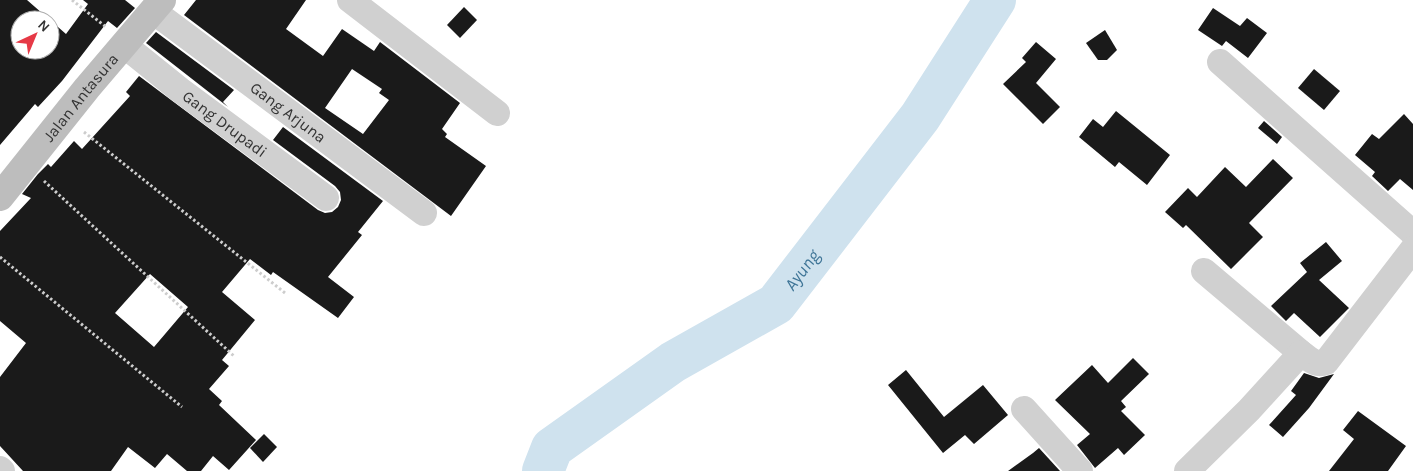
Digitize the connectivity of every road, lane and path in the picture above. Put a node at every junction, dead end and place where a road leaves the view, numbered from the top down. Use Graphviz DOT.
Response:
graph roads {
  1 [pos="72,0"];
  2 [pos="350,0"];
  3 [pos="158,6"];
  4 [pos="124,45"];
  5 [pos="1220,62"];
  6 [pos="497,114"];
  7 [pos="64,116"];
  8 [pos="26,164"];
  9 [pos="0,197"];
  10 [pos="326,198"];
  11 [pos="424,213"];
  12 [pos="1413,233"];
  13 [pos="1413,249"];
  14 [pos="0,257"];
  15 [pos="1204,271"];
  16 [pos="285,293"];
  17 [pos="1301,353"];
  18 [pos="235,357"];
  19 [pos="182,407"];
  20 [pos="1024,408"];
  21 [pos="1080,471"];
  22 [pos="1187,471"];
  1 -- 4 [label="path"];
  2 -- 6 [label="street"];
  3 -- 4 [label="main road, Jalan Antasura"];
  3 -- 11 [label="street, Gang Arjuna"];
  4 -- 7 [label="main road, Jalan Antasura"];
  4 -- 10 [label="street, Gang Drupadi"];
  5 -- 12 [label="street"];
  7 -- 8 [label="main road, Jalan Antasura"];
  7 -- 16 [label="path"];
  8 -- 9 [label="main road, Jalan Antasura"];
  8 -- 18 [label="path"];
  13 -- 17 [label="street"];
  14 -- 19 [label="path"];
  15 -- 17 [label="street"];
  17 -- 22 [label="street"];
  20 -- 21 [label="street"];
}
